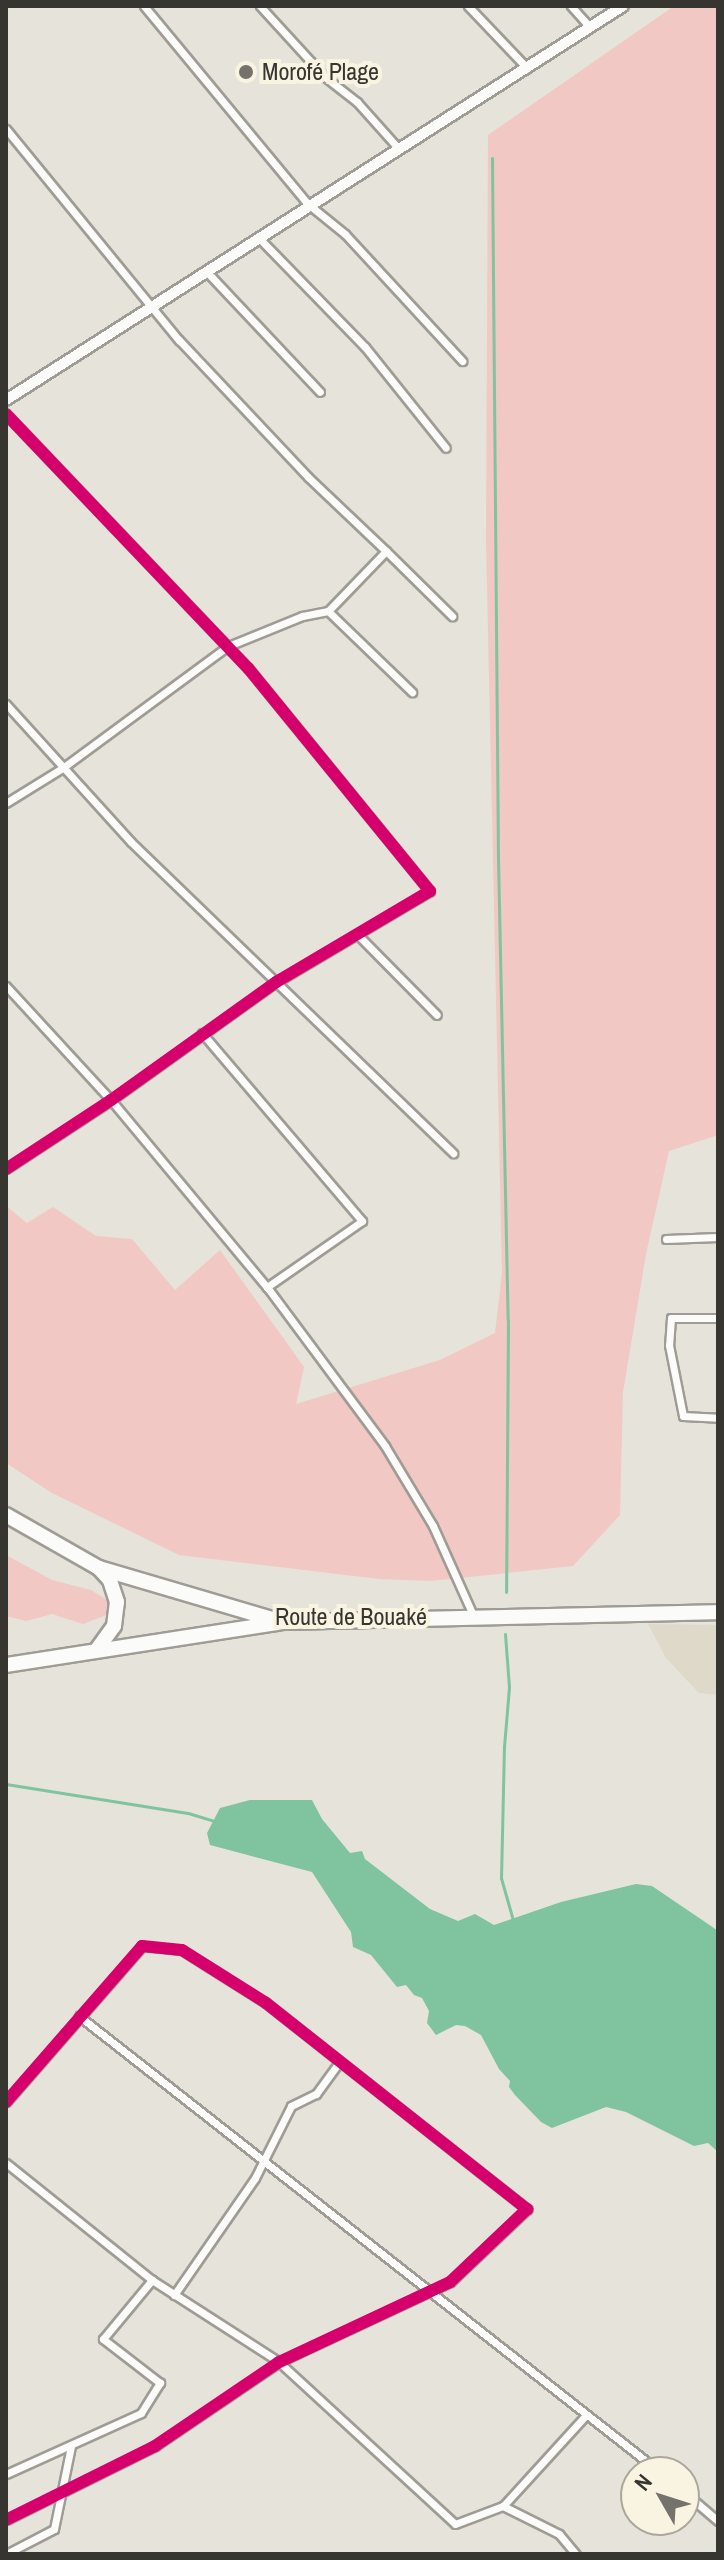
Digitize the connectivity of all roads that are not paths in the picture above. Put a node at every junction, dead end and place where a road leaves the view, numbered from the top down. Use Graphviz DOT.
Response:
graph roads {
  1 [pos="144,6"];
  2 [pos="260,6"];
  3 [pos="468,6"];
  4 [pos="571,6"];
  5 [pos="623,6"];
  6 [pos="590,27"];
  7 [pos="527,68"];
  8 [pos="6,129"];
  9 [pos="399,149"];
  10 [pos="308,204"];
  11 [pos="258,237"];
  12 [pos="206,271"];
  13 [pos="150,306"];
  14 [pos="462,361"];
  15 [pos="320,392"];
  16 [pos="6,400"];
  17 [pos="6,414"];
  18 [pos="446,448"];
  19 [pos="386,551"];
  20 [pos="328,611"];
  21 [pos="452,616"];
  22 [pos="228,646"];
  23 [pos="412,692"];
  24 [pos="6,704"];
  25 [pos="64,767"];
  26 [pos="6,803"];
  27 [pos="358,935"];
  28 [pos="276,982"];
  29 [pos="6,986"];
  30 [pos="437,1015"];
  31 [pos="202,1033"];
  32 [pos="111,1100"];
  33 [pos="453,1153"];
  34 [pos="6,1169"];
  35 [pos="718,1237"];
  36 [pos="666,1239"];
  37 [pos="267,1287"];
  38 [pos="718,1318"];
  39 [pos="718,1418"];
  40 [pos="6,1515"];
  41 [pos="99,1568"];
  42 [pos="718,1612"];
  43 [pos="473,1615"];
  44 [pos="282,1622"];
  45 [pos="98,1648"];
  46 [pos="6,1665"];
  47 [pos="79,2016"];
  48 [pos="339,2062"];
  49 [pos="6,2102"];
  50 [pos="261,2161"];
  51 [pos="6,2163"];
  52 [pos="152,2280"];
  53 [pos="427,2291"];
  54 [pos="174,2295"];
  55 [pos="279,2362"];
  56 [pos="586,2415"];
  57 [pos="71,2446"];
  58 [pos="639,2456"];
  59 [pos="6,2474"];
  60 [pos="64,2490"];
  61 [pos="503,2506"];
  62 [pos="700,2506"];
  63 [pos="6,2520"];
  64 [pos="718,2521"];
  65 [pos="6,2554"];
  66 [pos="576,2554"];
  1 -- 10 [label="street"];
  2 -- 9 [label="street"];
  3 -- 7 [label="street"];
  4 -- 6 [label="street"];
  5 -- 6 [label="street"];
  6 -- 7 [label="street"];
  7 -- 9 [label="street"];
  8 -- 13 [label="street"];
  9 -- 10 [label="street"];
  10 -- 11 [label="street"];
  10 -- 14 [label="street"];
  11 -- 12 [label="street"];
  11 -- 18 [label="street"];
  12 -- 13 [label="street"];
  12 -- 15 [label="street"];
  13 -- 16 [label="street"];
  13 -- 19 [label="street"];
  17 -- 22 [label="street"];
  19 -- 20 [label="street"];
  19 -- 21 [label="street"];
  20 -- 22 [label="street"];
  20 -- 23 [label="street"];
  22 -- 25 [label="street"];
  22 -- 27 [label="street"];
  24 -- 25 [label="street"];
  25 -- 26 [label="street"];
  25 -- 28 [label="street"];
  27 -- 28 [label="street"];
  27 -- 30 [label="street"];
  28 -- 31 [label="street"];
  28 -- 33 [label="street"];
  29 -- 32 [label="street"];
  31 -- 32 [label="street"];
  31 -- 37 [label="street"];
  32 -- 34 [label="street"];
  32 -- 37 [label="street"];
  35 -- 36 [label="street"];
  37 -- 43 [label="street"];
  38 -- 39 [label="street"];
  40 -- 41 [label="highway, Route de Bouaké"];
  41 -- 44 [label="highway, Route de Bouaké"];
  41 -- 45 [label="highway"];
  42 -- 43 [label="highway, Route de Bouaké"];
  43 -- 44 [label="highway, Route de Bouaké"];
  44 -- 45 [label="highway"];
  45 -- 46 [label="highway"];
  47 -- 48 [label="street"];
  47 -- 49 [label="street"];
  47 -- 50 [label="street"];
  48 -- 50 [label="street"];
  48 -- 53 [label="street"];
  50 -- 53 [label="street"];
  50 -- 54 [label="street"];
  51 -- 52 [label="street"];
  52 -- 54 [label="street"];
  52 -- 57 [label="street"];
  53 -- 55 [label="street"];
  53 -- 56 [label="street"];
  54 -- 55 [label="street"];
  55 -- 60 [label="street"];
  55 -- 61 [label="street"];
  56 -- 58 [label="street"];
  56 -- 61 [label="street"];
  57 -- 59 [label="street"];
  57 -- 60 [label="street"];
  60 -- 63 [label="street"];
  60 -- 65 [label="street"];
  61 -- 66 [label="street"];
  62 -- 64 [label="street"];
}
